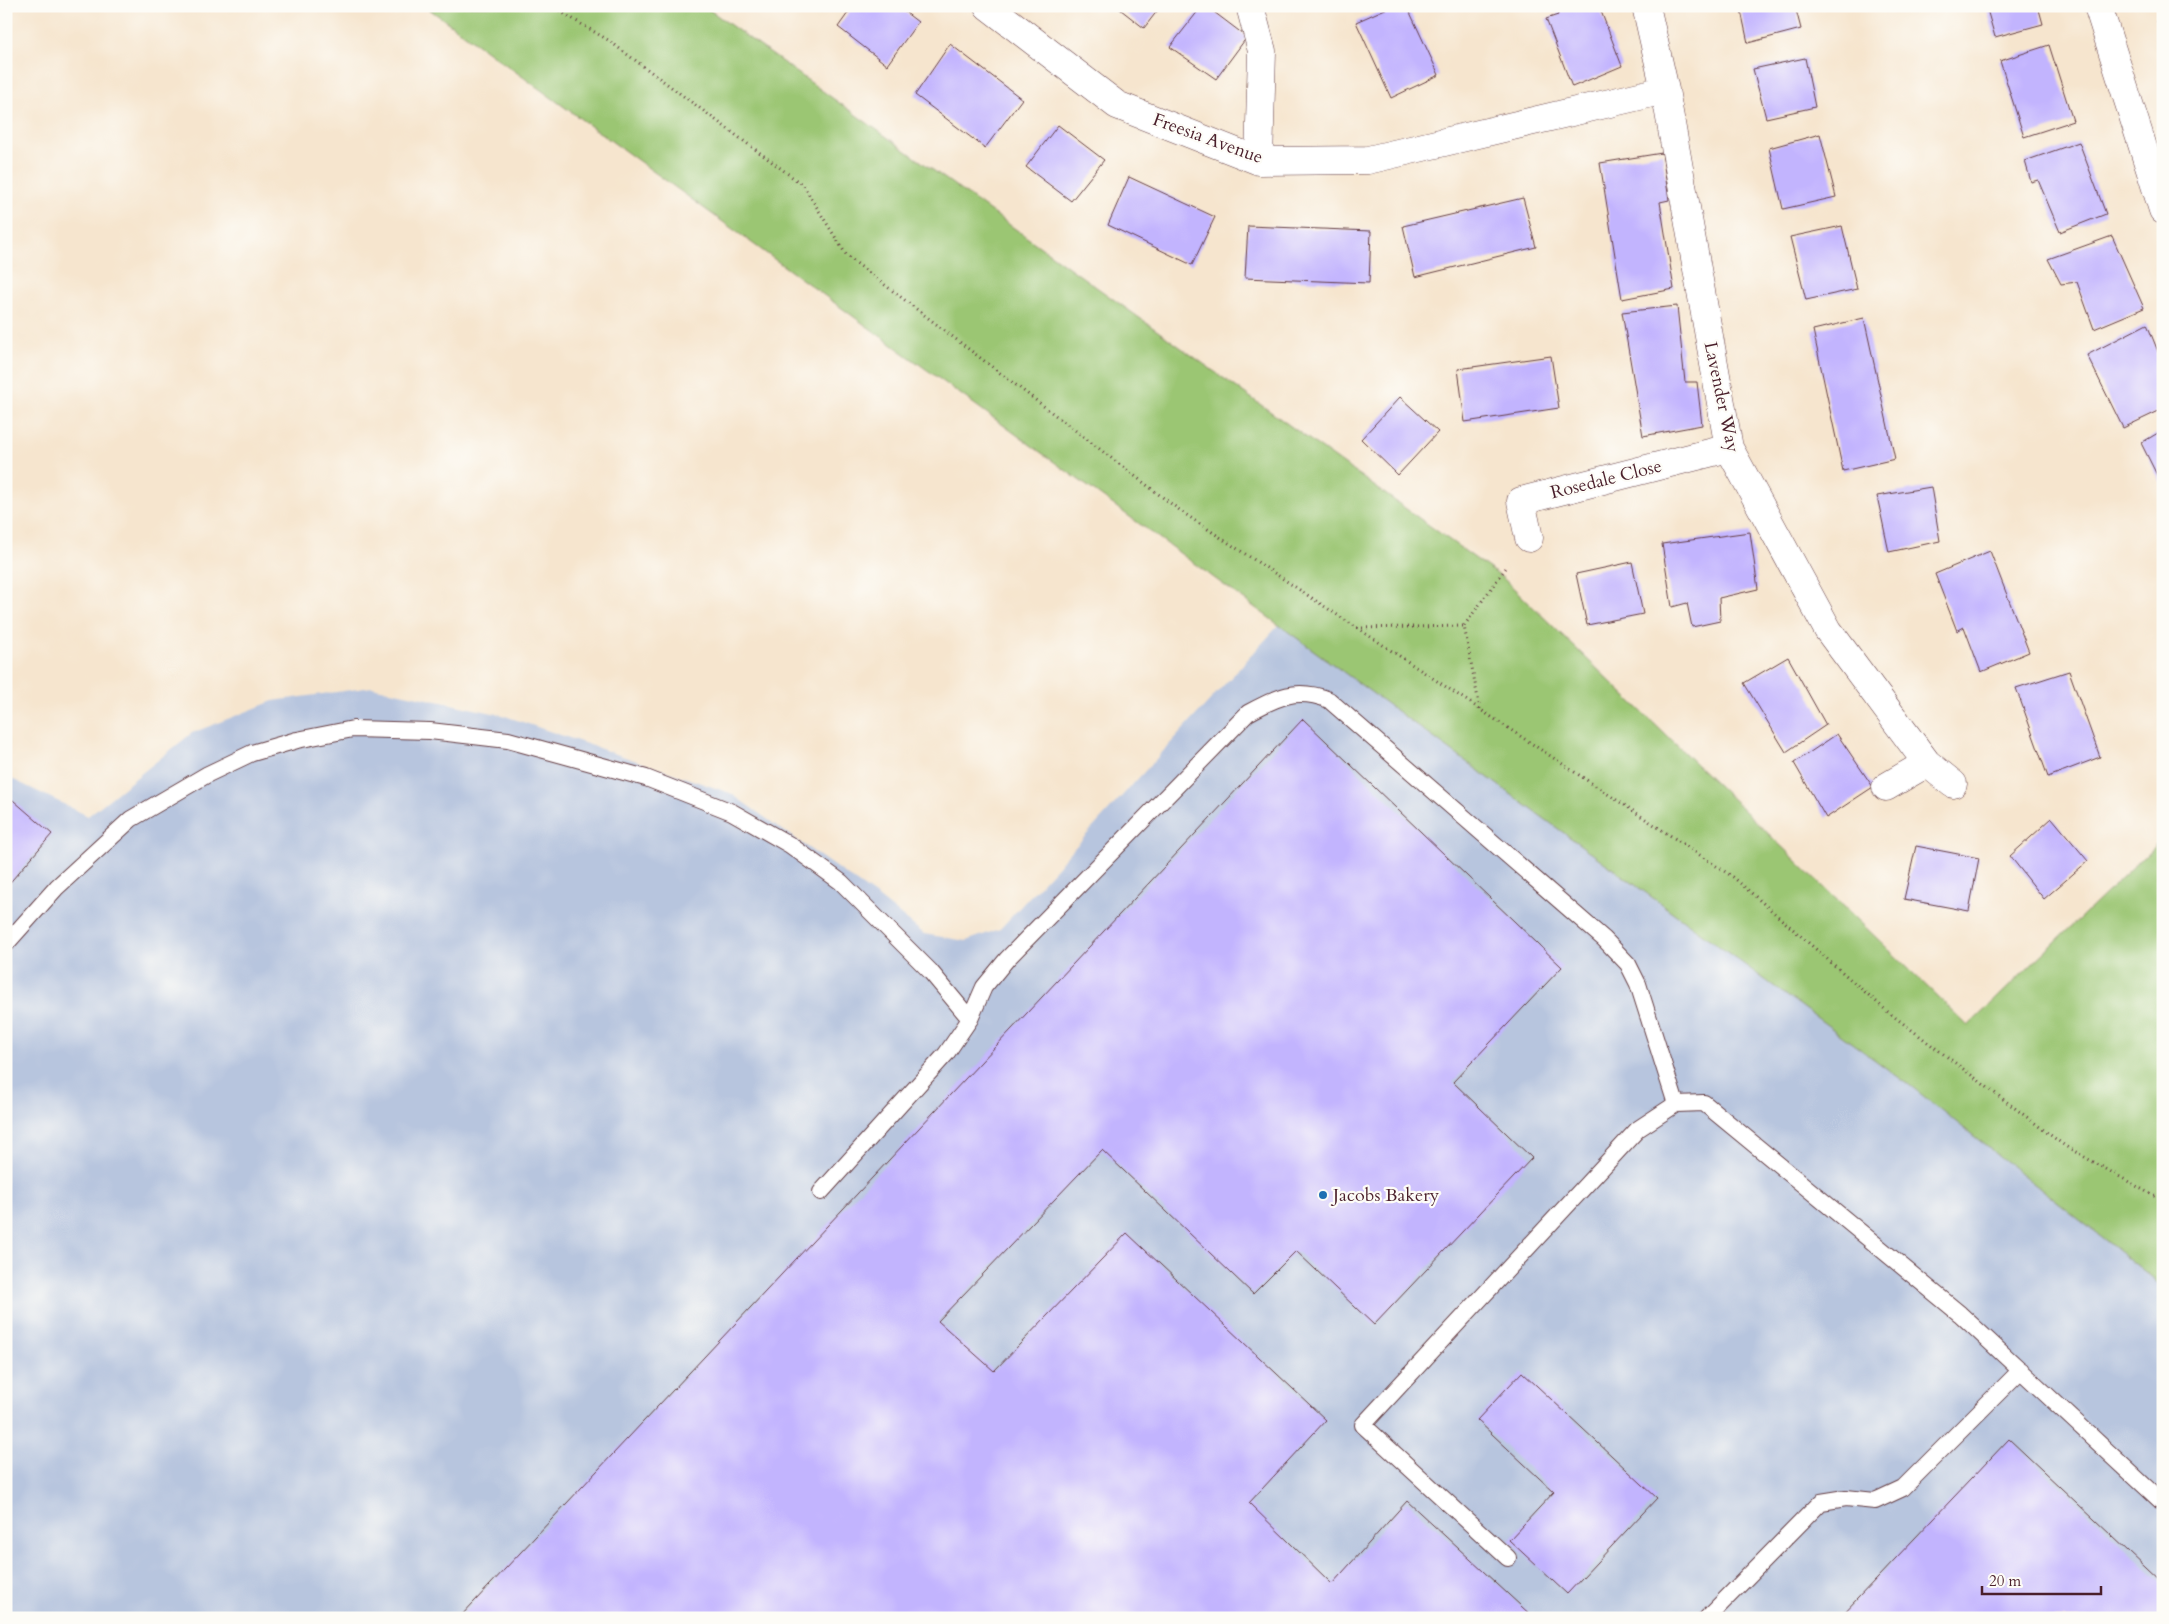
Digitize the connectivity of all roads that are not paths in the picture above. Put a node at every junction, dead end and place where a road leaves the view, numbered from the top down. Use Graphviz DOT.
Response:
graph roads {
  1 [pos="988,6"];
  2 [pos="1250,6"];
  3 [pos="1646,6"];
  4 [pos="2098,6"];
  5 [pos="1665,90"];
  6 [pos="1259,161"];
  7 [pos="2163,210"];
  8 [pos="1729,448"];
  9 [pos="1529,538"];
  10 [pos="1926,763"];
  11 [pos="1953,784"];
  12 [pos="1886,787"];
  13 [pos="6,944"];
  14 [pos="970,1019"];
  15 [pos="1676,1104"];
  16 [pos="821,1192"];
  17 [pos="2021,1370"];
  18 [pos="2163,1503"];
  19 [pos="1508,1558"];
  20 [pos="1707,1618"];
  1 -- 6 [label="street, Freesia Avenue"];
  2 -- 6 [label="street"];
  3 -- 5 [label="street, Lavender Way"];
  4 -- 7 [label="street"];
  5 -- 6 [label="street, Freesia Avenue"];
  5 -- 8 [label="street, Lavender Way"];
  8 -- 9 [label="street, Rosedale Close"];
  8 -- 10 [label="street, Lavender Way"];
  10 -- 11 [label="street, Lavender Way"];
  10 -- 12 [label="street"];
  13 -- 14 [label="lane"];
  14 -- 15 [label="lane"];
  14 -- 16 [label="lane"];
  15 -- 17 [label="lane"];
  15 -- 19 [label="lane"];
  17 -- 18 [label="lane"];
  17 -- 20 [label="lane"];
}
